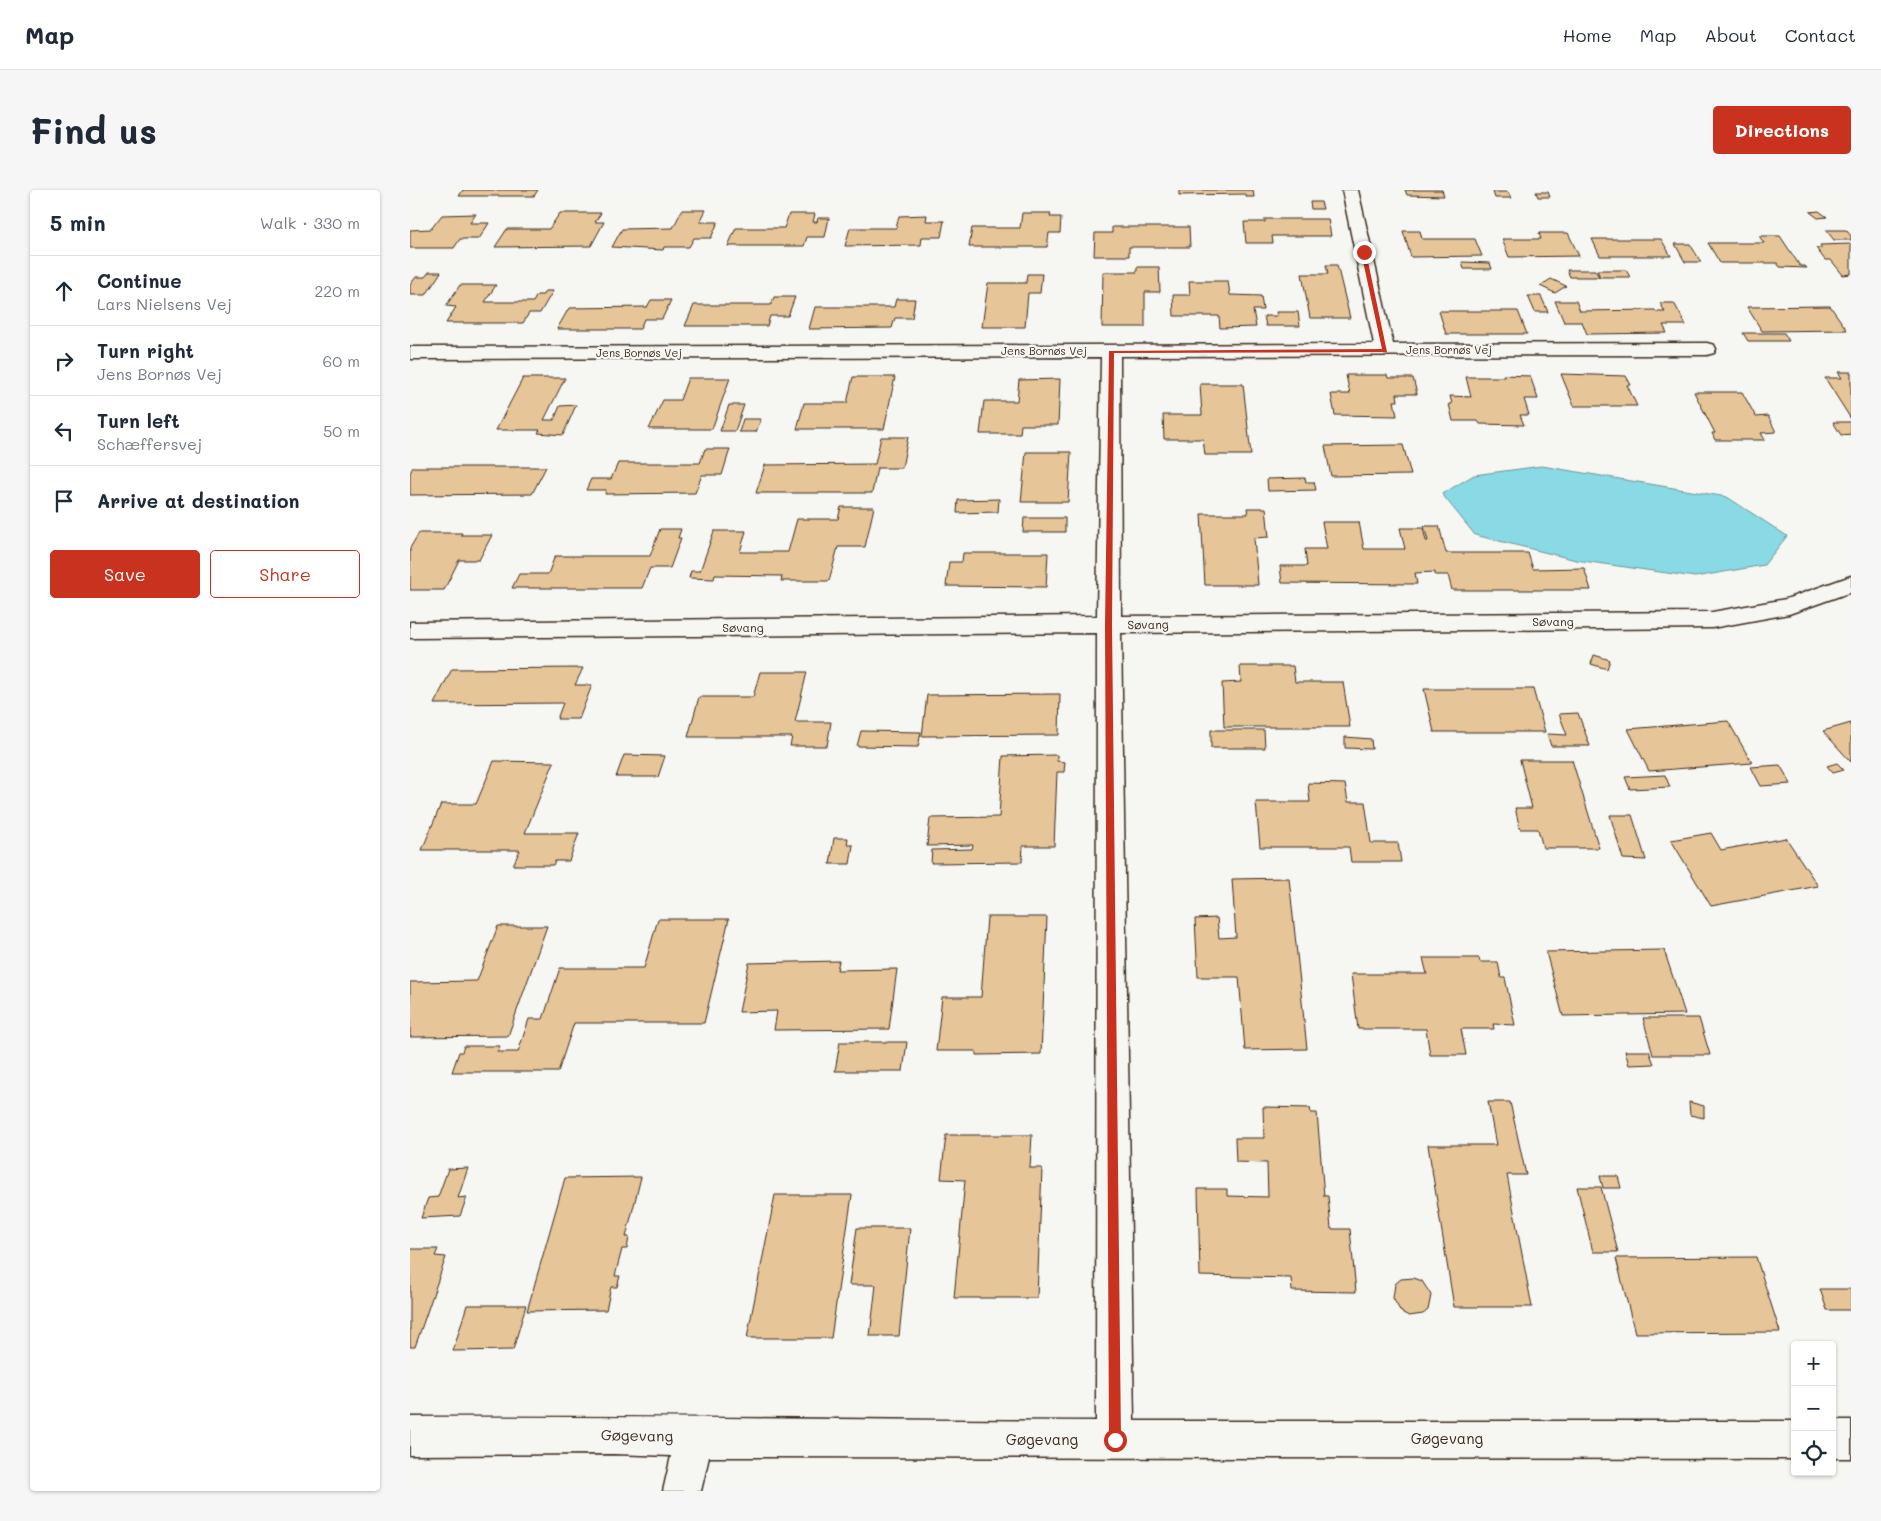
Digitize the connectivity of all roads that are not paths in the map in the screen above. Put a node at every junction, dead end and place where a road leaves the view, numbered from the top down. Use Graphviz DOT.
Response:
graph roads {
  1 [pos="1350,190"];
  2 [pos="1385,350"];
  3 [pos="1707,350"];
  4 [pos="1111,351"];
  5 [pos="410,353"];
  6 [pos="1851,584"];
  7 [pos="1109,625"];
  8 [pos="410,630"];
  9 [pos="410,1436"];
  10 [pos="694,1438"];
  11 [pos="1836,1439"];
  12 [pos="1851,1439"];
  13 [pos="1115,1440"];
  14 [pos="1791,1440"];
  15 [pos="682,1491"];
  1 -- 2 [label="street"];
  2 -- 3 [label="street, Jens Bornøs Vej"];
  2 -- 4 [label="street, Jens Bornøs Vej"];
  4 -- 5 [label="street, Jens Bornøs Vej"];
  4 -- 7 [label="street"];
  6 -- 7 [label="street, Søvang"];
  7 -- 8 [label="street, Søvang"];
  7 -- 13 [label="street"];
  9 -- 10 [label="street, Gøgevang"];
  10 -- 13 [label="street, Gøgevang"];
  10 -- 15 [label="street"];
  11 -- 12 [label="street"];
  13 -- 14 [label="street, Gøgevang"];
}
